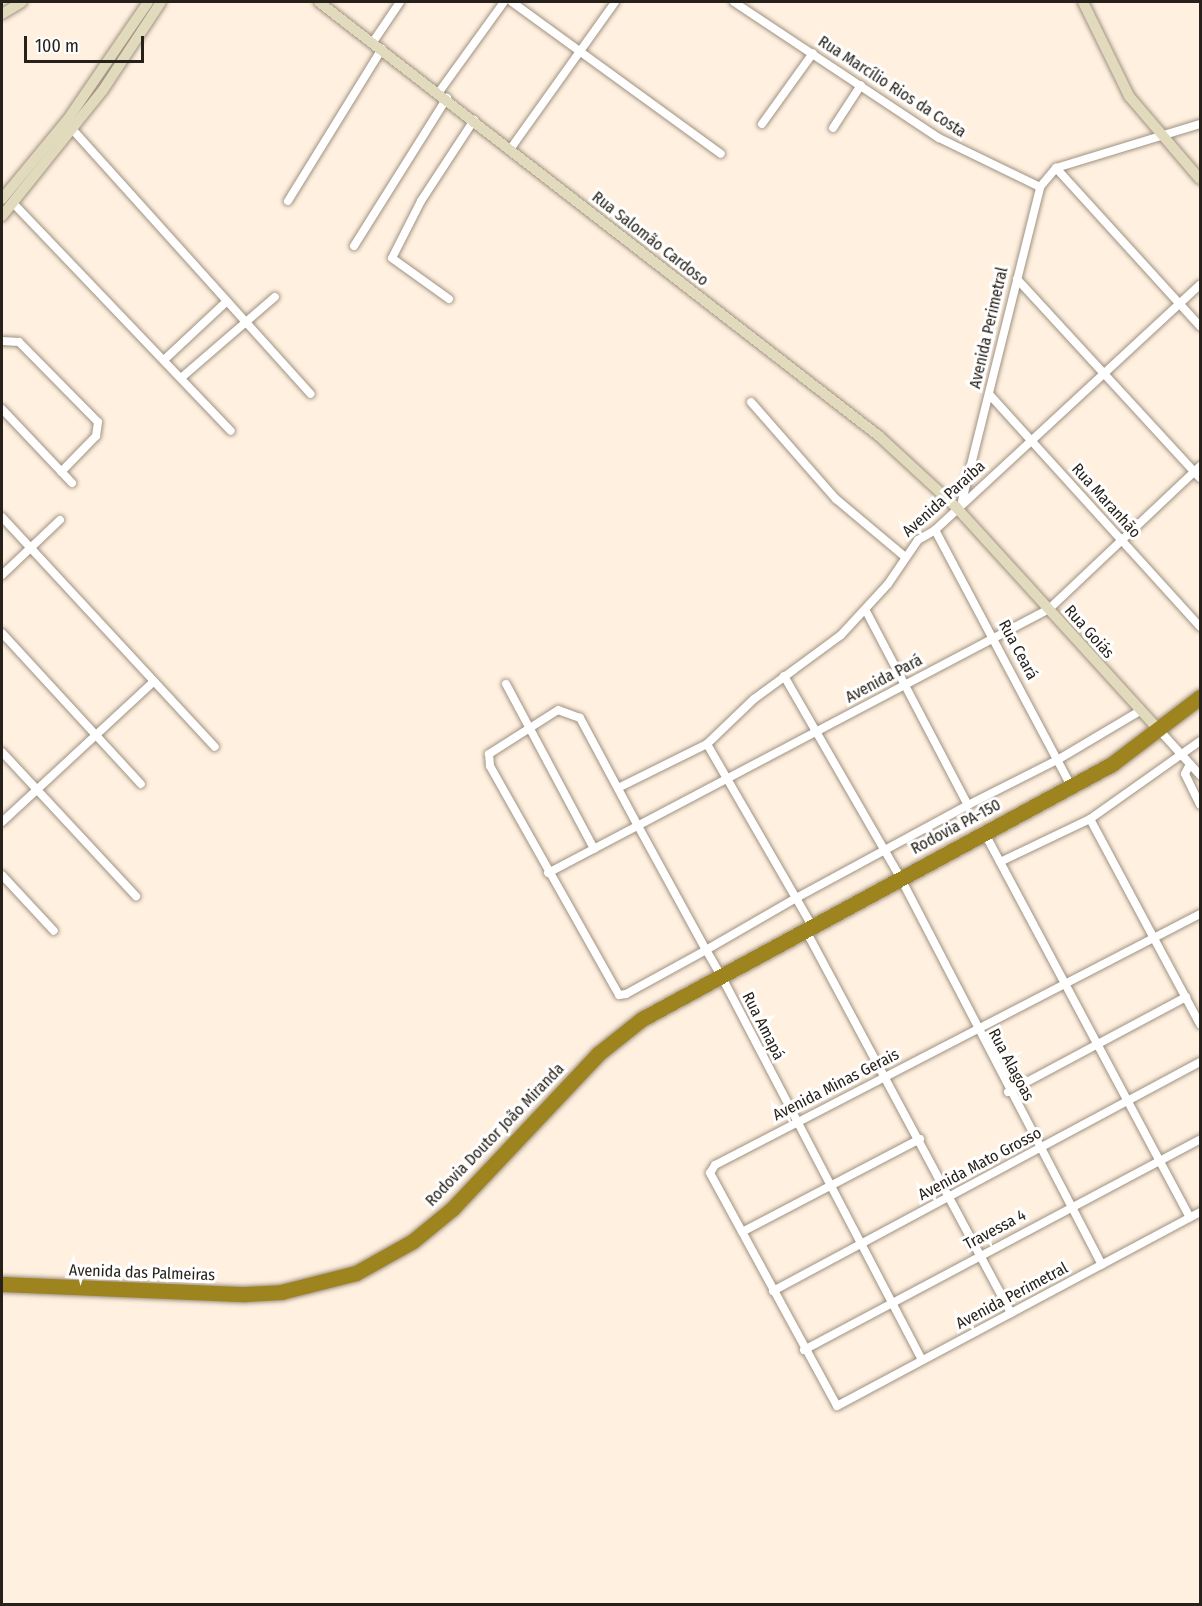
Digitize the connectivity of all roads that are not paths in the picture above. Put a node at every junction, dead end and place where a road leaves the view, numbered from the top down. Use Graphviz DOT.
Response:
graph roads {
  1 [pos="22,2"];
  2 [pos="148,2"];
  3 [pos="161,2"];
  4 [pos="319,2"];
  5 [pos="400,2"];
  6 [pos="504,2"];
  7 [pos="512,2"];
  8 [pos="615,2"];
  9 [pos="734,2"];
  10 [pos="1083,2"];
  11 [pos="2,14"];
  12 [pos="373,42"];
  13 [pos="382,49"];
  14 [pos="581,51"];
  15 [pos="813,53"];
  16 [pos="861,85"];
  17 [pos="443,95"];
  18 [pos="474,120"];
  19 [pos="762,124"];
  20 [pos="1200,124"];
  21 [pos="833,128"];
  22 [pos="73,130"];
  23 [pos="1160,136"];
  24 [pos="511,148"];
  25 [pos="721,154"];
  26 [pos="1056,168"];
  27 [pos="1200,179"];
  28 [pos="1040,187"];
  29 [pos="2,199"];
  30 [pos="288,201"];
  31 [pos="14,203"];
  32 [pos="2,216"];
  33 [pos="354,246"];
  34 [pos="1017,279"];
  35 [pos="1200,285"];
  36 [pos="275,297"];
  37 [pos="449,299"];
  38 [pos="227,301"];
  39 [pos="1180,304"];
  40 [pos="244,319"];
  41 [pos="1200,326"];
  42 [pos="2,341"];
  43 [pos="164,360"];
  44 [pos="1104,372"];
  45 [pos="181,378"];
  46 [pos="311,394"];
  47 [pos="989,394"];
  48 [pos="751,402"];
  49 [pos="2,409"];
  50 [pos="231,431"];
  51 [pos="1030,440"];
  52 [pos="62,472"];
  53 [pos="1198,472"];
  54 [pos="72,483"];
  55 [pos="959,504"];
  56 [pos="2,518"];
  57 [pos="60,520"];
  58 [pos="935,530"];
  59 [pos="1122,540"];
  60 [pos="30,548"];
  61 [pos="905,557"];
  62 [pos="2,575"];
  63 [pos="1049,609"];
  64 [pos="866,611"];
  65 [pos="1200,627"];
  66 [pos="2,633"];
  67 [pos="995,639"];
  68 [pos="784,676"];
  69 [pos="154,681"];
  70 [pos="506,684"];
  71 [pos="904,684"];
  72 [pos="1200,697"];
  73 [pos="1140,711"];
  74 [pos="528,727"];
  75 [pos="816,732"];
  76 [pos="1161,732"];
  77 [pos="95,735"];
  78 [pos="1200,741"];
  79 [pos="707,744"];
  80 [pos="215,747"];
  81 [pos="2,752"];
  82 [pos="1183,756"];
  83 [pos="1059,759"];
  84 [pos="1190,764"];
  85 [pos="1200,776"];
  86 [pos="728,779"];
  87 [pos="141,784"];
  88 [pos="1071,786"];
  89 [pos="618,788"];
  90 [pos="36,789"];
  91 [pos="968,805"];
  92 [pos="1200,805"];
  93 [pos="1090,819"];
  94 [pos="2,822"];
  95 [pos="638,826"];
  96 [pos="984,832"];
  97 [pos="594,849"];
  98 [pos="884,851"];
  99 [pos="1000,862"];
  100 [pos="548,873"];
  101 [pos="2,875"];
  102 [pos="900,877"];
  103 [pos="136,896"];
  104 [pos="796,897"];
  105 [pos="1200,914"];
  106 [pos="808,927"];
  107 [pos="54,931"];
  108 [pos="1155,939"];
  109 [pos="706,950"];
  110 [pos="720,974"];
  111 [pos="1067,982"];
  112 [pos="1186,997"];
  113 [pos="1200,1024"];
  114 [pos="975,1030"];
  115 [pos="1100,1044"];
  116 [pos="1200,1062"];
  117 [pos="886,1076"];
  118 [pos="1008,1092"];
  119 [pos="1130,1101"];
  120 [pos="796,1122"];
  121 [pos="920,1139"];
  122 [pos="1200,1139"];
  123 [pos="1040,1150"];
  124 [pos="1161,1160"];
  125 [pos="830,1185"];
  126 [pos="951,1197"];
  127 [pos="1070,1207"];
  128 [pos="1200,1212"];
  129 [pos="1190,1217"];
  130 [pos="742,1232"];
  131 [pos="860,1243"];
  132 [pos="982,1254"];
  133 [pos="1102,1265"];
  134 [pos="2,1284"];
  135 [pos="773,1291"];
  136 [pos="281,1292"];
  137 [pos="892,1303"];
  138 [pos="1011,1313"];
  139 [pos="804,1350"];
  140 [pos="922,1360"];
  1 -- 11 [label="street"];
  2 -- 29 [label="street"];
  3 -- 22 [label="street"];
  4 -- 12 [label="street, Rua Salomão Cardoso"];
  5 -- 12 [label="street"];
  6 -- 17 [label="street"];
  7 -- 14 [label="street"];
  8 -- 14 [label="street"];
  9 -- 15 [label="street, Rua Marcílio Rios da Costa"];
  10 -- 23 [label="street"];
  12 -- 13 [label="street, Rua Salomão Cardoso"];
  13 -- 17 [label="street, Rua Salomão Cardoso"];
  13 -- 30 [label="street"];
  14 -- 24 [label="street"];
  14 -- 25 [label="street"];
  15 -- 16 [label="street, Rua Marcílio Rios da Costa"];
  15 -- 19 [label="street"];
  16 -- 21 [label="street"];
  16 -- 28 [label="street, Rua Marcílio Rios da Costa"];
  17 -- 18 [label="street, Rua Salomão Cardoso"];
  17 -- 33 [label="street"];
  18 -- 24 [label="street, Rua Salomão Cardoso"];
  18 -- 37 [label="street"];
  20 -- 23 [label="street"];
  22 -- 31 [label="street"];
  22 -- 38 [label="street"];
  23 -- 26 [label="street"];
  23 -- 27 [label="street"];
  24 -- 55 [label="street, Rua Salomão Cardoso"];
  26 -- 28 [label="street, Avenida Perimetral"];
  26 -- 39 [label="street"];
  28 -- 34 [label="street, Avenida Perimetral"];
  31 -- 32 [label="street"];
  31 -- 43 [label="street"];
  34 -- 44 [label="street"];
  34 -- 47 [label="street, Avenida Perimetral"];
  35 -- 39 [label="street, Avenida Paraíba"];
  36 -- 40 [label="street"];
  38 -- 40 [label="street"];
  38 -- 43 [label="street"];
  39 -- 41 [label="street"];
  39 -- 44 [label="street, Avenida Paraíba"];
  40 -- 45 [label="street"];
  40 -- 46 [label="street"];
  42 -- 52 [label="street"];
  43 -- 45 [label="street"];
  44 -- 51 [label="street, Avenida Paraíba"];
  44 -- 53 [label="street"];
  45 -- 50 [label="street"];
  47 -- 51 [label="street, Rua Maranhão"];
  47 -- 55 [label="street, Avenida Perimetral"];
  48 -- 61 [label="street"];
  49 -- 52 [label="street"];
  51 -- 55 [label="street, Avenida Paraíba"];
  51 -- 59 [label="street, Rua Maranhão"];
  52 -- 54 [label="street"];
  53 -- 59 [label="street, Avenida Pará"];
  55 -- 58 [label="street, Avenida Paraíba"];
  55 -- 63 [label="street, Rua Goiás"];
  56 -- 60 [label="street"];
  57 -- 60 [label="street"];
  58 -- 61 [label="street, Avenida Paraíba"];
  58 -- 67 [label="street, Rua Ceará"];
  59 -- 63 [label="street, Avenida Pará"];
  59 -- 65 [label="street, Rua Maranhão"];
  60 -- 62 [label="street"];
  60 -- 69 [label="street"];
  61 -- 64 [label="street, Avenida Paraíba"];
  63 -- 67 [label="street, Avenida Pará"];
  63 -- 73 [label="street, Rua Goiás"];
  64 -- 68 [label="street, Avenida Paraíba"];
  64 -- 71 [label="street"];
  66 -- 77 [label="street"];
  67 -- 71 [label="street, Avenida Pará"];
  67 -- 83 [label="street, Rua Ceará"];
  68 -- 75 [label="street"];
  68 -- 79 [label="street, Avenida Paraíba"];
  69 -- 77 [label="street"];
  69 -- 80 [label="street"];
  70 -- 74 [label="street"];
  71 -- 75 [label="street, Avenida Pará"];
  71 -- 91 [label="street"];
  72 -- 76 [label="highway, Rodovia PA-150"];
  73 -- 76 [label="street, Rua Goiás"];
  73 -- 83 [label="street"];
  74 -- 89 [label="street, Rua Amapá"];
  74 -- 97 [label="street"];
  74 -- 100 [label="street"];
  75 -- 86 [label="street, Avenida Pará"];
  75 -- 98 [label="street"];
  76 -- 82 [label="street, Rua Goiás"];
  76 -- 88 [label="highway, Rodovia PA-150"];
  77 -- 87 [label="street"];
  77 -- 90 [label="street"];
  78 -- 82 [label="street"];
  79 -- 86 [label="street"];
  79 -- 89 [label="street, Avenida Paraíba"];
  81 -- 90 [label="street"];
  82 -- 84 [label="street, Rua Goiás"];
  82 -- 93 [label="street"];
  83 -- 88 [label="street, Rua Ceará"];
  83 -- 91 [label="street"];
  84 -- 85 [label="street, Rua Goiás"];
  84 -- 92 [label="street"];
  86 -- 95 [label="street, Avenida Pará"];
  86 -- 104 [label="street"];
  88 -- 96 [label="highway, Rodovia PA-150"];
  89 -- 95 [label="street, Rua Amapá"];
  90 -- 94 [label="street"];
  90 -- 103 [label="street"];
  91 -- 98 [label="street"];
  93 -- 99 [label="street"];
  93 -- 108 [label="street"];
  95 -- 97 [label="street, Avenida Pará"];
  95 -- 109 [label="street, Rua Amapá"];
  96 -- 99 [label="street"];
  96 -- 102 [label="highway, Rodovia PA-150"];
  97 -- 100 [label="street, Avenida Pará"];
  98 -- 102 [label="street, Rua Alagoas"];
  98 -- 104 [label="street"];
  99 -- 111 [label="street"];
  100 -- 109 [label="street"];
  101 -- 107 [label="street"];
  102 -- 106 [label="highway, Rodovia PA-150"];
  102 -- 114 [label="street, Rua Alagoas"];
  104 -- 106 [label="street"];
  104 -- 109 [label="street"];
  105 -- 108 [label="street"];
  106 -- 110 [label="highway, Rodovia PA-150"];
  106 -- 117 [label="street"];
  108 -- 111 [label="street"];
  108 -- 112 [label="street"];
  109 -- 110 [label="street, Rua Amapá"];
  110 -- 120 [label="street, Rua Amapá"];
  110 -- 136 [label="highway, Rodovia Doutor João Miranda"];
  111 -- 114 [label="street"];
  111 -- 115 [label="street"];
  112 -- 113 [label="street"];
  112 -- 115 [label="street"];
  114 -- 117 [label="street, Avenida Minas Gerais"];
  114 -- 118 [label="street, Rua Alagoas"];
  115 -- 118 [label="street"];
  115 -- 119 [label="street"];
  116 -- 119 [label="street, Avenida Mato Grosso"];
  117 -- 120 [label="street, Avenida Minas Gerais"];
  117 -- 121 [label="street"];
  118 -- 123 [label="street, Rua Alagoas"];
  119 -- 123 [label="street, Avenida Mato Grosso"];
  119 -- 124 [label="street"];
  120 -- 125 [label="street, Rua Amapá"];
  120 -- 130 [label="street, Avenida Minas Gerais"];
  121 -- 125 [label="street"];
  121 -- 126 [label="street"];
  122 -- 124 [label="street, Travessa 4"];
  123 -- 126 [label="street, Avenida Mato Grosso"];
  123 -- 127 [label="street, Rua Alagoas"];
  124 -- 127 [label="street, Travessa 4"];
  124 -- 129 [label="street"];
  125 -- 130 [label="street"];
  125 -- 131 [label="street, Rua Amapá"];
  126 -- 131 [label="street, Avenida Mato Grosso"];
  126 -- 132 [label="street"];
  127 -- 132 [label="street, Travessa 4"];
  127 -- 133 [label="street, Rua Alagoas"];
  128 -- 129 [label="street, Avenida Perimetral"];
  129 -- 133 [label="street, Avenida Perimetral"];
  130 -- 135 [label="street"];
  131 -- 135 [label="street, Avenida Mato Grosso"];
  131 -- 137 [label="street, Rua Amapá"];
  132 -- 137 [label="street, Travessa 4"];
  132 -- 138 [label="street"];
  133 -- 138 [label="street, Avenida Perimetral"];
  134 -- 136 [label="highway, Avenida das Palmeiras"];
  135 -- 139 [label="street"];
  137 -- 139 [label="street, Travessa 4"];
  137 -- 140 [label="street, Rua Amapá"];
  138 -- 140 [label="street, Avenida Perimetral"];
  139 -- 140 [label="street, Avenida Perimetral"];
}
